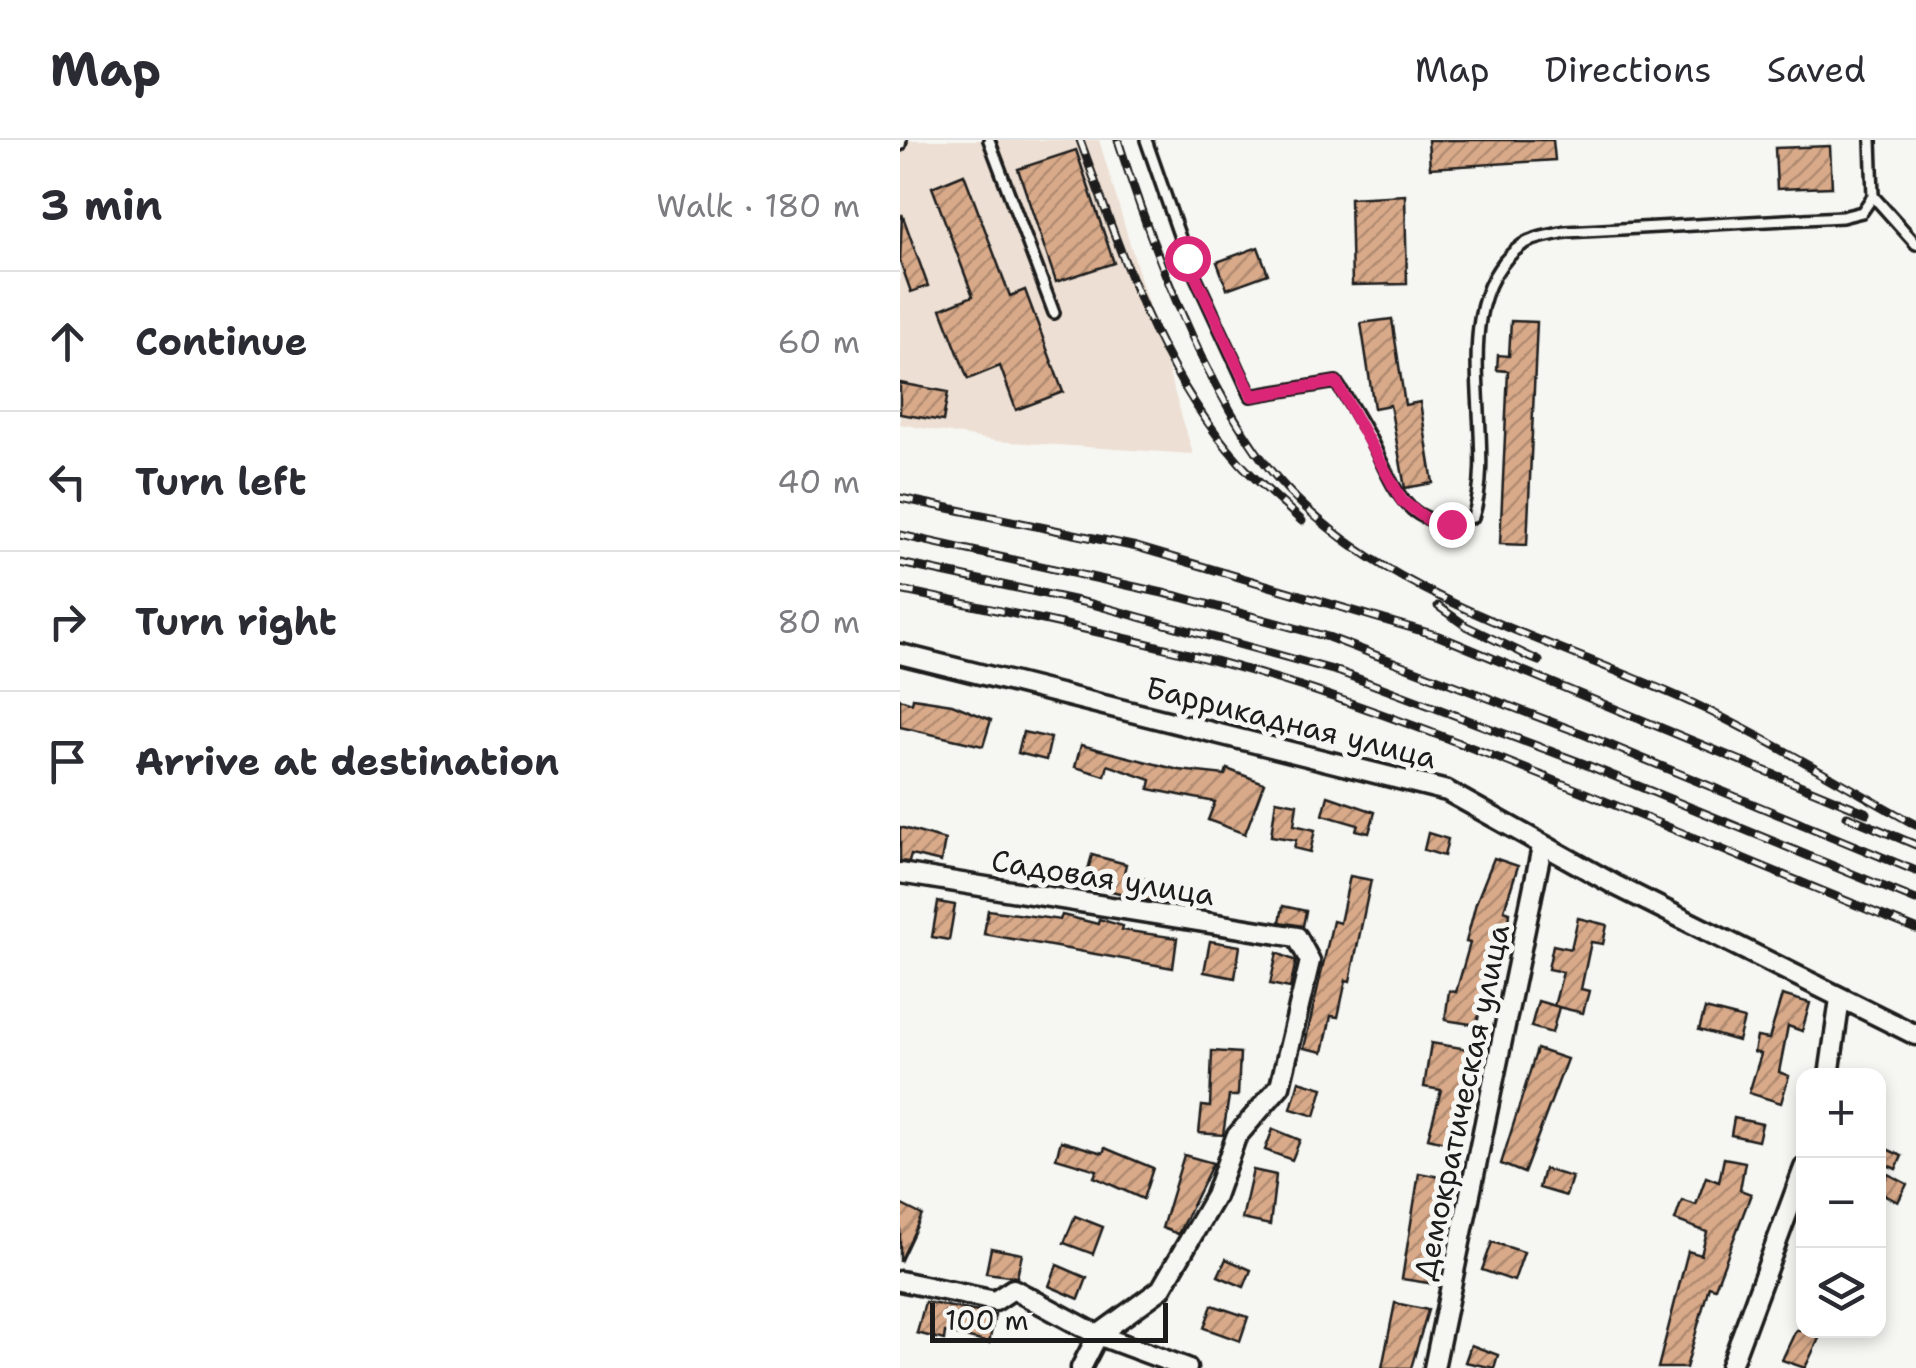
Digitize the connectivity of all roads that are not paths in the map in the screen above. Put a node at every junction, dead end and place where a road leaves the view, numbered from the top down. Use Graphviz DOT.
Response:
graph roads {
  1 [pos="989,140"];
  2 [pos="1146,140"];
  3 [pos="1871,140"];
  4 [pos="1873,196"];
  5 [pos="1916,244"];
  6 [pos="1054,313"];
  7 [pos="900,654"];
  8 [pos="1542,846"];
  9 [pos="900,873"];
  10 [pos="1840,999"];
  11 [pos="1916,1036"];
  12 [pos="1830,1068"];
  13 [pos="1796,1190"];
  14 [pos="900,1282"];
  15 [pos="1098,1336"];
  16 [pos="1081,1368"];
  17 [pos="1187,1368"];
  18 [pos="1434,1368"];
  19 [pos="1730,1368"];
  1 -- 6 [label="lane"];
  2 -- 4 [label="lane"];
  3 -- 4 [label="lane"];
  4 -- 5 [label="lane"];
  7 -- 8 [label="street, Баррикадная улица"];
  8 -- 10 [label="street, Баррикадная улица"];
  8 -- 18 [label="street, Демократическая улица"];
  9 -- 15 [label="street, Садовая улица"];
  10 -- 11 [label="street, Баррикадная улица"];
  10 -- 12 [label="street"];
  13 -- 19 [label="street"];
  14 -- 15 [label="street"];
  15 -- 16 [label="street"];
  15 -- 17 [label="street"];
}
